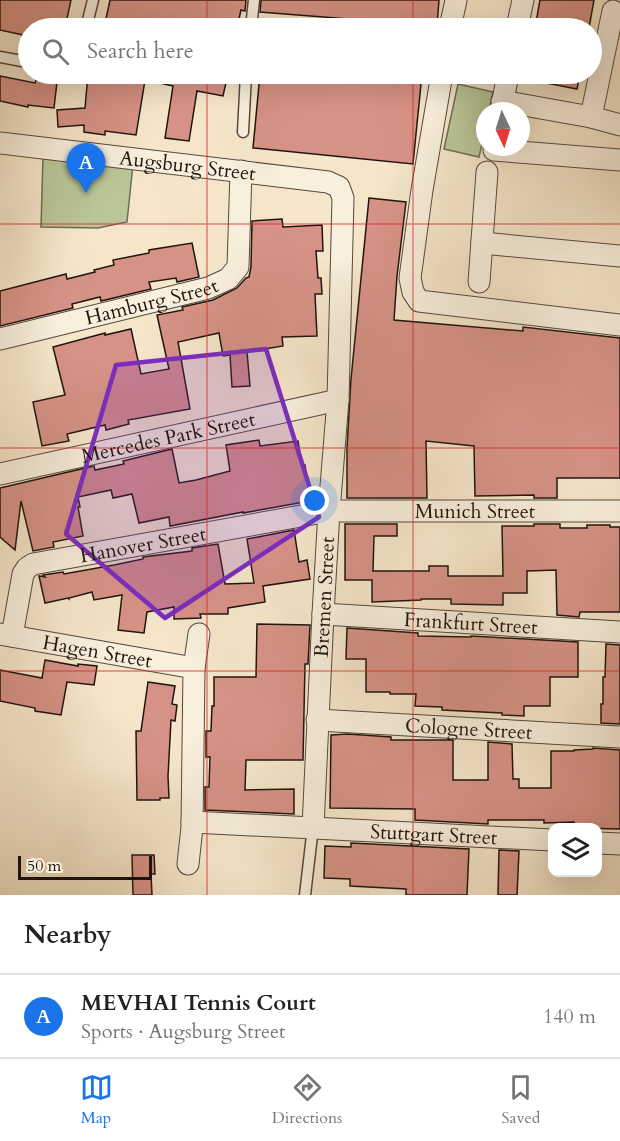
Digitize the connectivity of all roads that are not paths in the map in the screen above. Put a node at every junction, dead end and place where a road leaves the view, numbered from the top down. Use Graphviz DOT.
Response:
graph roads {
  1 [pos="93,0"];
  2 [pos="254,0"];
  3 [pos="456,0"];
  4 [pos="523,0"];
  5 [pos="614,10"];
  6 [pos="88,18"];
  7 [pos="252,18"];
  8 [pos="452,18"];
  9 [pos="519,18"];
  10 [pos="0,57"];
  11 [pos="18,60"];
  12 [pos="602,66"];
  13 [pos="245,84"];
  14 [pos="440,84"];
  15 [pos="506,84"];
  16 [pos="598,84"];
  17 [pos="502,102"];
  18 [pos="530,110"];
  19 [pos="591,117"];
  20 [pos="620,125"];
  21 [pos="243,132"];
  22 [pos="0,143"];
  23 [pos="530,153"];
  24 [pos="620,160"];
  25 [pos="241,171"];
  26 [pos="487,172"];
  27 [pos="339,187"];
  28 [pos="482,243"];
  29 [pos="620,256"];
  30 [pos="479,282"];
  31 [pos="620,325"];
  32 [pos="0,339"];
  33 [pos="338,400"];
  34 [pos="0,474"];
  35 [pos="329,511"];
  36 [pos="620,511"];
  37 [pos="323,614"];
  38 [pos="620,632"];
  39 [pos="199,634"];
  40 [pos="6,635"];
  41 [pos="194,668"];
  42 [pos="317,720"];
  43 [pos="620,737"];
  44 [pos="192,822"];
  45 [pos="313,827"];
  46 [pos="548,840"];
  47 [pos="602,843"];
  48 [pos="620,844"];
  49 [pos="188,864"];
  50 [pos="305,895"];
  1 -- 6 [label="lane"];
  2 -- 7 [label="lane"];
  3 -- 8 [label="street"];
  4 -- 9 [label="street"];
  5 -- 12 [label="street"];
  10 -- 11 [label="lane"];
  13 -- 21 [label="lane"];
  14 -- 31 [label="street"];
  15 -- 17 [label="street"];
  16 -- 19 [label="street"];
  18 -- 19 [label="street"];
  19 -- 20 [label="street"];
  22 -- 25 [label="street, Augsburg Street"];
  23 -- 24 [label="street"];
  25 -- 27 [label="street, Augsburg Street"];
  25 -- 32 [label="street, Hamburg Street"];
  26 -- 28 [label="street"];
  27 -- 33 [label="street, Bremen Street"];
  28 -- 29 [label="street"];
  28 -- 30 [label="street"];
  33 -- 34 [label="street, Mercedes Park Street"];
  33 -- 35 [label="street, Bremen Street"];
  35 -- 36 [label="street, Munich Street"];
  35 -- 37 [label="street, Bremen Street"];
  35 -- 40 [label="street, Hanover Street"];
  37 -- 38 [label="street, Frankfurt Street"];
  37 -- 42 [label="street, Bremen Street"];
  39 -- 41 [label="street"];
  40 -- 41 [label="street, Hagen Street"];
  41 -- 44 [label="street"];
  42 -- 43 [label="street, Cologne Street"];
  42 -- 45 [label="street, Bremen Street"];
  44 -- 45 [label="street"];
  44 -- 49 [label="street"];
  45 -- 46 [label="street, Stuttgart Street"];
  45 -- 50 [label="lane"];
  47 -- 48 [label="street"];
}
